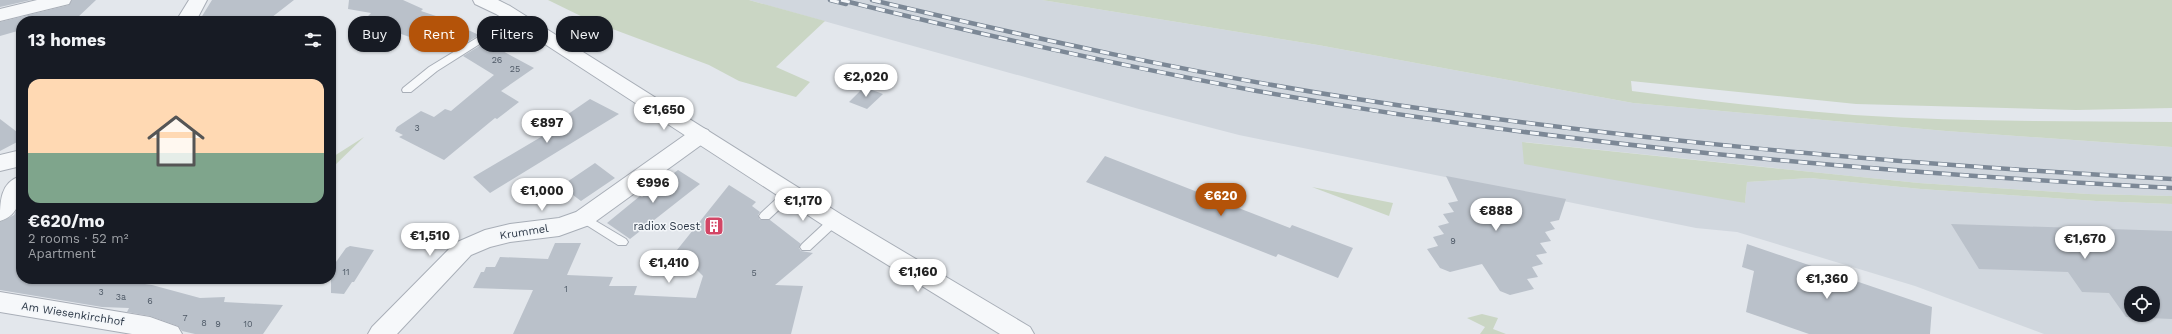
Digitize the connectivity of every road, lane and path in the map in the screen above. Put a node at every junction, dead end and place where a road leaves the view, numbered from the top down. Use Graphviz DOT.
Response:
graph roads {
  1 [pos="62,0"];
  2 [pos="198,0"];
  3 [pos="482,0"];
  4 [pos="0,15"];
  5 [pos="189,16"];
  6 [pos="512,16"];
  7 [pos="548,38"];
  8 [pos="477,42"];
  9 [pos="407,90"];
  10 [pos="700,135"];
  11 [pos="16,159"];
  12 [pos="0,163"];
  13 [pos="16,191"];
  14 [pos="790,193"];
  15 [pos="0,212"];
  16 [pos="764,216"];
  17 [pos="584,218"];
  18 [pos="834,221"];
  19 [pos="622,242"];
  20 [pos="806,248"];
  21 [pos="0,302"];
  22 [pos="169,334"];
  23 [pos="381,334"];
  24 [pos="1022,334"];
  1 -- 4 [label="street"];
  2 -- 5 [label="street"];
  3 -- 6 [label="street"];
  7 -- 10 [label="street"];
  8 -- 9 [label="lane"];
  10 -- 14 [label="street"];
  10 -- 17 [label="street, Krummel"];
  11 -- 12 [label="street"];
  13 -- 15 [label="street"];
  14 -- 16 [label="lane"];
  14 -- 18 [label="street"];
  17 -- 19 [label="lane"];
  17 -- 23 [label="street, Krummel"];
  18 -- 20 [label="lane"];
  18 -- 24 [label="street"];
  21 -- 22 [label="street, Am Wiesenkirchhof"];
}
